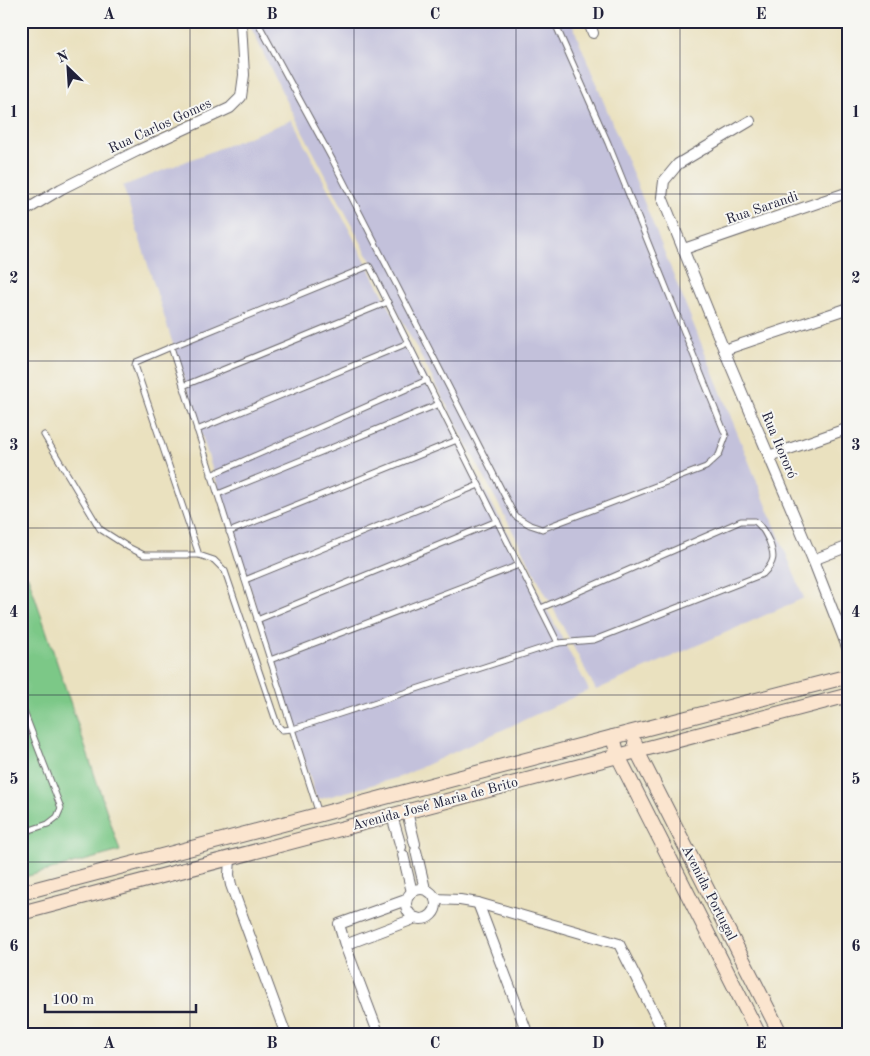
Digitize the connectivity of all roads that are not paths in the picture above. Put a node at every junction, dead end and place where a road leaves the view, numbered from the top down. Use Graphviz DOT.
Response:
graph roads {
  1 [pos="239,21"];
  2 [pos="258,21"];
  3 [pos="554,21"];
  4 [pos="588,21"];
  5 [pos="593,33"];
  6 [pos="750,121"];
  7 [pos="849,192"];
  8 [pos="21,213"];
  9 [pos="684,250"];
  10 [pos="388,302"];
  11 [pos="849,308"];
  12 [pos="408,343"];
  13 [pos="171,347"];
  14 [pos="724,350"];
  15 [pos="427,380"];
  16 [pos="183,386"];
  17 [pos="438,404"];
  18 [pos="849,428"];
  19 [pos="197,430"];
  20 [pos="44,435"];
  21 [pos="457,440"];
  22 [pos="769,456"];
  23 [pos="211,475"];
  24 [pos="479,485"];
  25 [pos="218,494"];
  26 [pos="497,521"];
  27 [pos="230,532"];
  28 [pos="849,546"];
  29 [pos="199,555"];
  30 [pos="813,560"];
  31 [pos="519,564"];
  32 [pos="245,580"];
  33 [pos="540,608"];
  34 [pos="257,620"];
  35 [pos="558,642"];
  36 [pos="849,652"];
  37 [pos="270,660"];
  38 [pos="849,676"];
  39 [pos="849,695"];
  40 [pos="21,704"];
  41 [pos="293,729"];
  42 [pos="633,732"];
  43 [pos="613,737"];
  44 [pos="637,751"];
  45 [pos="618,756"];
  46 [pos="407,812"];
  47 [pos="319,814"];
  48 [pos="392,816"];
  49 [pos="21,833"];
  50 [pos="416,850"];
  51 [pos="402,854"];
  52 [pos="230,858"];
  53 [pos="425,889"];
  54 [pos="21,893"];
  55 [pos="409,896"];
  56 [pos="436,899"];
  57 [pos="478,903"];
  58 [pos="21,912"];
  59 [pos="416,918"];
  60 [pos="346,945"];
  61 [pos="286,1035"];
  62 [pos="379,1035"];
  63 [pos="528,1035"];
  64 [pos="665,1035"];
  65 [pos="759,1035"];
  66 [pos="781,1035"];
  1 -- 8 [label="street, Rua Carlos Gomes"];
  2 -- 3 [label="lane"];
  4 -- 5 [label="street"];
  6 -- 9 [label="street, Rua Itororó"];
  7 -- 9 [label="street, Rua Sarandi"];
  9 -- 14 [label="street, Rua Itororó"];
  10 -- 12 [label="lane"];
  10 -- 13 [label="lane"];
  10 -- 16 [label="lane"];
  11 -- 14 [label="street"];
  12 -- 15 [label="lane"];
  12 -- 19 [label="lane"];
  13 -- 16 [label="lane"];
  13 -- 29 [label="lane"];
  14 -- 22 [label="street, Rua Itororó"];
  15 -- 17 [label="lane"];
  15 -- 23 [label="lane"];
  16 -- 19 [label="lane"];
  17 -- 21 [label="lane"];
  17 -- 25 [label="lane"];
  18 -- 22 [label="street"];
  19 -- 23 [label="lane"];
  20 -- 29 [label="lane"];
  21 -- 24 [label="lane"];
  21 -- 27 [label="lane"];
  22 -- 30 [label="street, Rua Itororó"];
  23 -- 25 [label="lane"];
  24 -- 26 [label="lane"];
  24 -- 32 [label="lane"];
  25 -- 27 [label="lane"];
  26 -- 31 [label="lane"];
  26 -- 34 [label="lane"];
  27 -- 32 [label="lane"];
  28 -- 30 [label="street"];
  29 -- 41 [label="lane"];
  30 -- 36 [label="street, Rua Itororó"];
  31 -- 33 [label="lane"];
  31 -- 37 [label="lane"];
  32 -- 34 [label="lane"];
  33 -- 35 [label="lane"];
  33 -- 35 [label="lane"];
  34 -- 37 [label="lane"];
  35 -- 41 [label="lane"];
  37 -- 41 [label="lane"];
  38 -- 42 [label="main road, Avenida José Maria de Brito"];
  39 -- 44 [label="main road, Avenida José Maria de Brito"];
  40 -- 49 [label="lane"];
  41 -- 47 [label="lane"];
  42 -- 43 [label="main road, Avenida José Maria de Brito"];
  42 -- 44 [label="main road, Avenida Portugal"];
  43 -- 45 [label="main road, Avenida Portugal"];
  43 -- 47 [label="main road, Avenida José Maria de Brito"];
  44 -- 45 [label="main road, Avenida José Maria de Brito"];
  44 -- 66 [label="main road, Avenida Portugal"];
  45 -- 46 [label="main road, Avenida José Maria de Brito"];
  45 -- 65 [label="main road, Avenida Portugal"];
  46 -- 48 [label="main road, Avenida José Maria de Brito"];
  46 -- 50 [label="street"];
  47 -- 54 [label="main road, Avenida José Maria de Brito"];
  48 -- 51 [label="street"];
  48 -- 52 [label="main road, Avenida José Maria de Brito"];
  50 -- 51 [label="street"];
  50 -- 53 [label="street"];
  51 -- 55 [label="street"];
  52 -- 58 [label="main road, Avenida José Maria de Brito"];
  52 -- 61 [label="street"];
  53 -- 55 [label="street"];
  53 -- 56 [label="street"];
  55 -- 59 [label="street"];
  55 -- 60 [label="street"];
  56 -- 57 [label="street"];
  56 -- 59 [label="street"];
  57 -- 63 [label="street"];
  57 -- 64 [label="street"];
  59 -- 60 [label="street"];
  60 -- 62 [label="street"];
}
